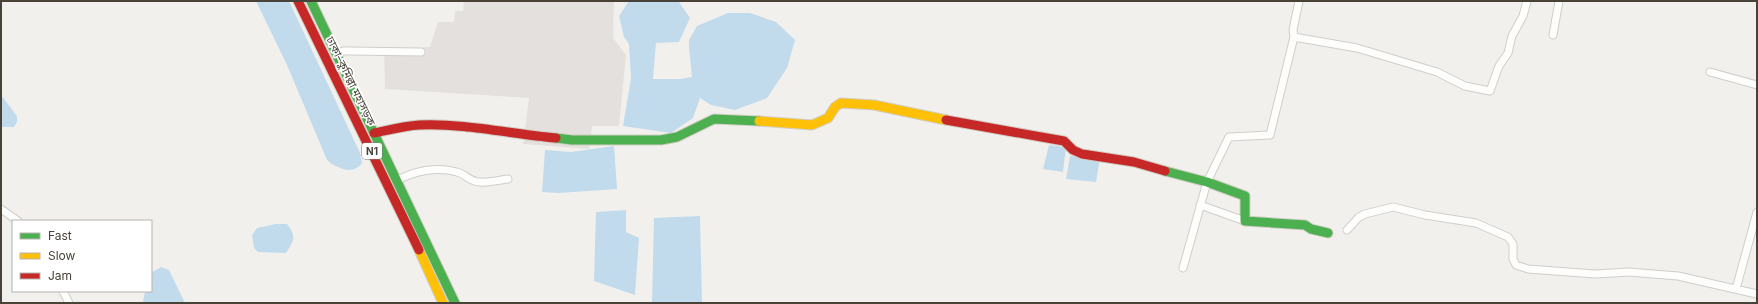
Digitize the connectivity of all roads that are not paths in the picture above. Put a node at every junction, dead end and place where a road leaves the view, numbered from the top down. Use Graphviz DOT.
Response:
graph roads {
  1 [pos="298,1"];
  2 [pos="311,1"];
  3 [pos="1299,1"];
  4 [pos="1527,1"];
  5 [pos="1558,1"];
  6 [pos="1553,35"];
  7 [pos="1294,38"];
  8 [pos="421,52"];
  9 [pos="336,55"];
  10 [pos="1710,72"];
  11 [pos="1757,85"];
  12 [pos="374,133"];
  13 [pos="508,179"];
  14 [pos="396,181"];
  15 [pos="1207,182"];
  16 [pos="1200,205"];
  17 [pos="1,209"];
  18 [pos="1757,212"];
  19 [pos="17,220"];
  20 [pos="1245,221"];
  21 [pos="1347,230"];
  22 [pos="1328,233"];
  23 [pos="1183,268"];
  24 [pos="1736,289"];
  25 [pos="64,292"];
  26 [pos="1757,294"];
  27 [pos="69,303"];
  28 [pos="443,303"];
  29 [pos="455,303"];
  1 -- 28 [label="main road, ঢাকা–কুমিল্লা মহাসড়ক / N1"];
  2 -- 9 [label="main road, ঢাকা–কুমিল্লা মহাসড়ক / N1"];
  3 -- 7 [label="street"];
  4 -- 7 [label="street"];
  5 -- 6 [label="street"];
  7 -- 15 [label="street"];
  8 -- 9 [label="street"];
  9 -- 12 [label="main road, ঢাকা–কুমিল্লা মহাসড়ক / N1"];
  10 -- 11 [label="street"];
  12 -- 14 [label="main road, ঢাকা–কুমিল্লা মহাসড়ক / N1"];
  12 -- 15 [label="main road"];
  13 -- 14 [label="street"];
  14 -- 29 [label="main road, ঢাকা–কুমিল্লা মহাসড়ক / N1"];
  15 -- 16 [label="street"];
  15 -- 20 [label="main road"];
  16 -- 20 [label="street"];
  16 -- 23 [label="street"];
  17 -- 19 [label="street"];
  18 -- 24 [label="street"];
  20 -- 22 [label="main road"];
  21 -- 24 [label="street"];
  24 -- 26 [label="street"];
  25 -- 27 [label="street"];
}
